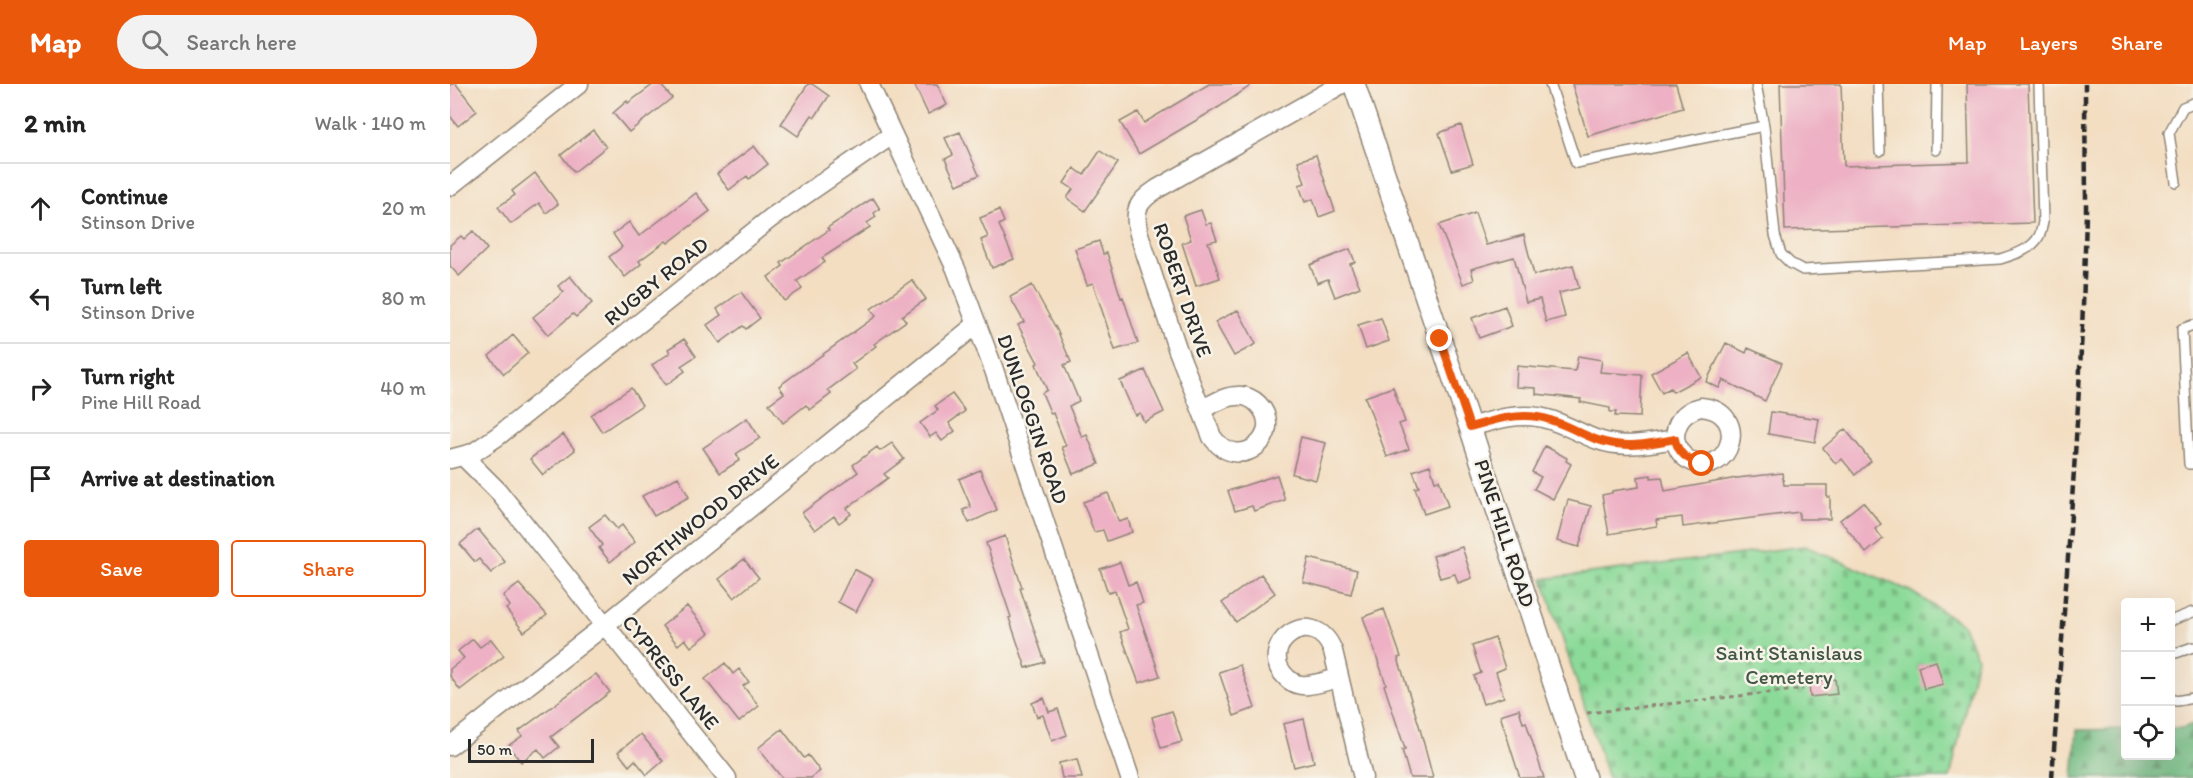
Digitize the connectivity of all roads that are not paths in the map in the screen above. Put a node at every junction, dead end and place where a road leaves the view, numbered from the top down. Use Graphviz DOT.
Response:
graph roads {
  1 [pos="579,84"];
  2 [pos="869,84"];
  3 [pos="1342,84"];
  4 [pos="1354,84"];
  5 [pos="1550,84"];
  6 [pos="1756,84"];
  7 [pos="1878,84"];
  8 [pos="1937,84"];
  9 [pos="2039,84"];
  10 [pos="2193,103"];
  11 [pos="1764,126"];
  12 [pos="892,135"];
  13 [pos="1936,150"];
  14 [pos="1880,151"];
  15 [pos="2176,182"];
  16 [pos="450,185"];
  17 [pos="977,324"];
  18 [pos="2193,325"];
  19 [pos="1202,409"];
  20 [pos="1470,427"];
  21 [pos="1675,439"];
  22 [pos="457,458"];
  23 [pos="2193,464"];
  24 [pos="2193,612"];
  25 [pos="2175,619"];
  26 [pos="605,625"];
  27 [pos="2193,647"];
  28 [pos="2175,653"];
  29 [pos="1340,678"];
  30 [pos="2193,698"];
  31 [pos="2175,700"];
  32 [pos="450,746"];
  33 [pos="723,777"];
  34 [pos="1130,778"];
  35 [pos="1363,778"];
  36 [pos="1585,778"];
  1 -- 16 [label="street"];
  2 -- 12 [label="street, DUNLOGGIN ROAD"];
  3 -- 19 [label="street, ROBERT DRIVE"];
  4 -- 20 [label="street, PINE HILL ROAD"];
  5 -- 11 [label="lane"];
  6 -- 11 [label="lane"];
  7 -- 14 [label="lane"];
  8 -- 13 [label="lane"];
  9 -- 11 [label="lane"];
  10 -- 15 [label="lane"];
  12 -- 17 [label="street, DUNLOGGIN ROAD"];
  12 -- 22 [label="street, RUGBY ROAD"];
  17 -- 26 [label="street, NORTHWOOD DRIVE"];
  17 -- 34 [label="street, DUNLOGGIN ROAD"];
  18 -- 23 [label="lane"];
  20 -- 21 [label="street"];
  20 -- 36 [label="street, PINE HILL ROAD"];
  22 -- 26 [label="street, CYPRESS LANE"];
  24 -- 25 [label="lane"];
  26 -- 32 [label="street, NORTHWOOD DRIVE"];
  26 -- 33 [label="street, CYPRESS LANE"];
  27 -- 28 [label="lane"];
  29 -- 35 [label="street"];
  30 -- 31 [label="lane"];
}
